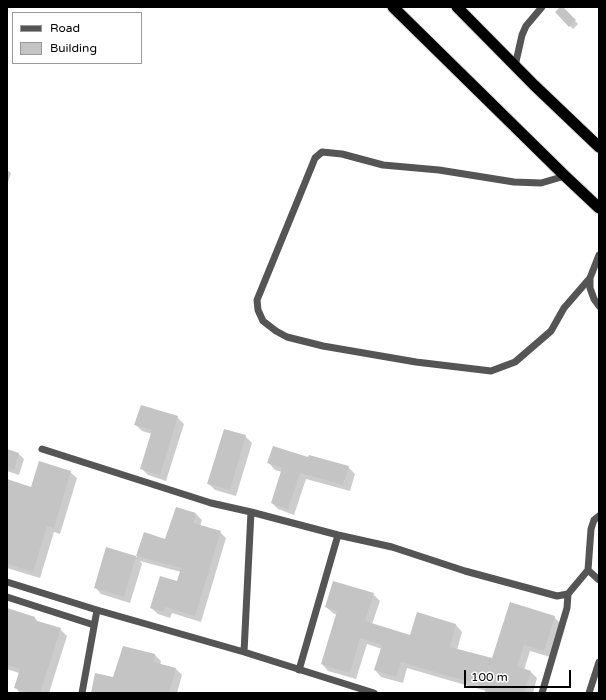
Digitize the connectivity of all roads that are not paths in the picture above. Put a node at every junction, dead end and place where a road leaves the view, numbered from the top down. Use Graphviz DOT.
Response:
graph roads {
  1 [pos="393,7"];
  2 [pos="457,7"];
  3 [pos="542,7"];
  4 [pos="516,66"];
  5 [pos="599,147"];
  6 [pos="565,176"];
  7 [pos="599,208"];
  8 [pos="599,255"];
  9 [pos="590,278"];
  10 [pos="599,306"];
  11 [pos="42,449"];
  12 [pos="251,512"];
  13 [pos="599,516"];
  14 [pos="338,535"];
  15 [pos="588,570"];
  16 [pos="599,580"];
  17 [pos="7,582"];
  18 [pos="27,587"];
  19 [pos="568,594"];
  20 [pos="7,597"];
  21 [pos="23,601"];
  22 [pos="97,610"];
  23 [pos="94,625"];
  24 [pos="244,652"];
  25 [pos="599,662"];
  26 [pos="299,670"];
  27 [pos="369,692"];
  28 [pos="82,693"];
  29 [pos="542,693"];
  30 [pos="589,693"];
  1 -- 6 [label="highway"];
  2 -- 4 [label="highway"];
  3 -- 4 [label="street"];
  4 -- 5 [label="highway"];
  6 -- 7 [label="highway"];
  6 -- 9 [label="street"];
  8 -- 9 [label="street"];
  9 -- 10 [label="street"];
  11 -- 12 [label="street"];
  12 -- 14 [label="street"];
  12 -- 24 [label="street"];
  13 -- 15 [label="street"];
  14 -- 19 [label="street"];
  14 -- 26 [label="street"];
  15 -- 16 [label="street"];
  15 -- 19 [label="street"];
  17 -- 18 [label="street"];
  18 -- 21 [label="street"];
  18 -- 22 [label="street"];
  19 -- 29 [label="street"];
  20 -- 21 [label="street"];
  21 -- 23 [label="street"];
  22 -- 23 [label="street"];
  22 -- 24 [label="street"];
  23 -- 28 [label="street"];
  24 -- 26 [label="street"];
  25 -- 30 [label="street"];
  26 -- 27 [label="street"];
}
